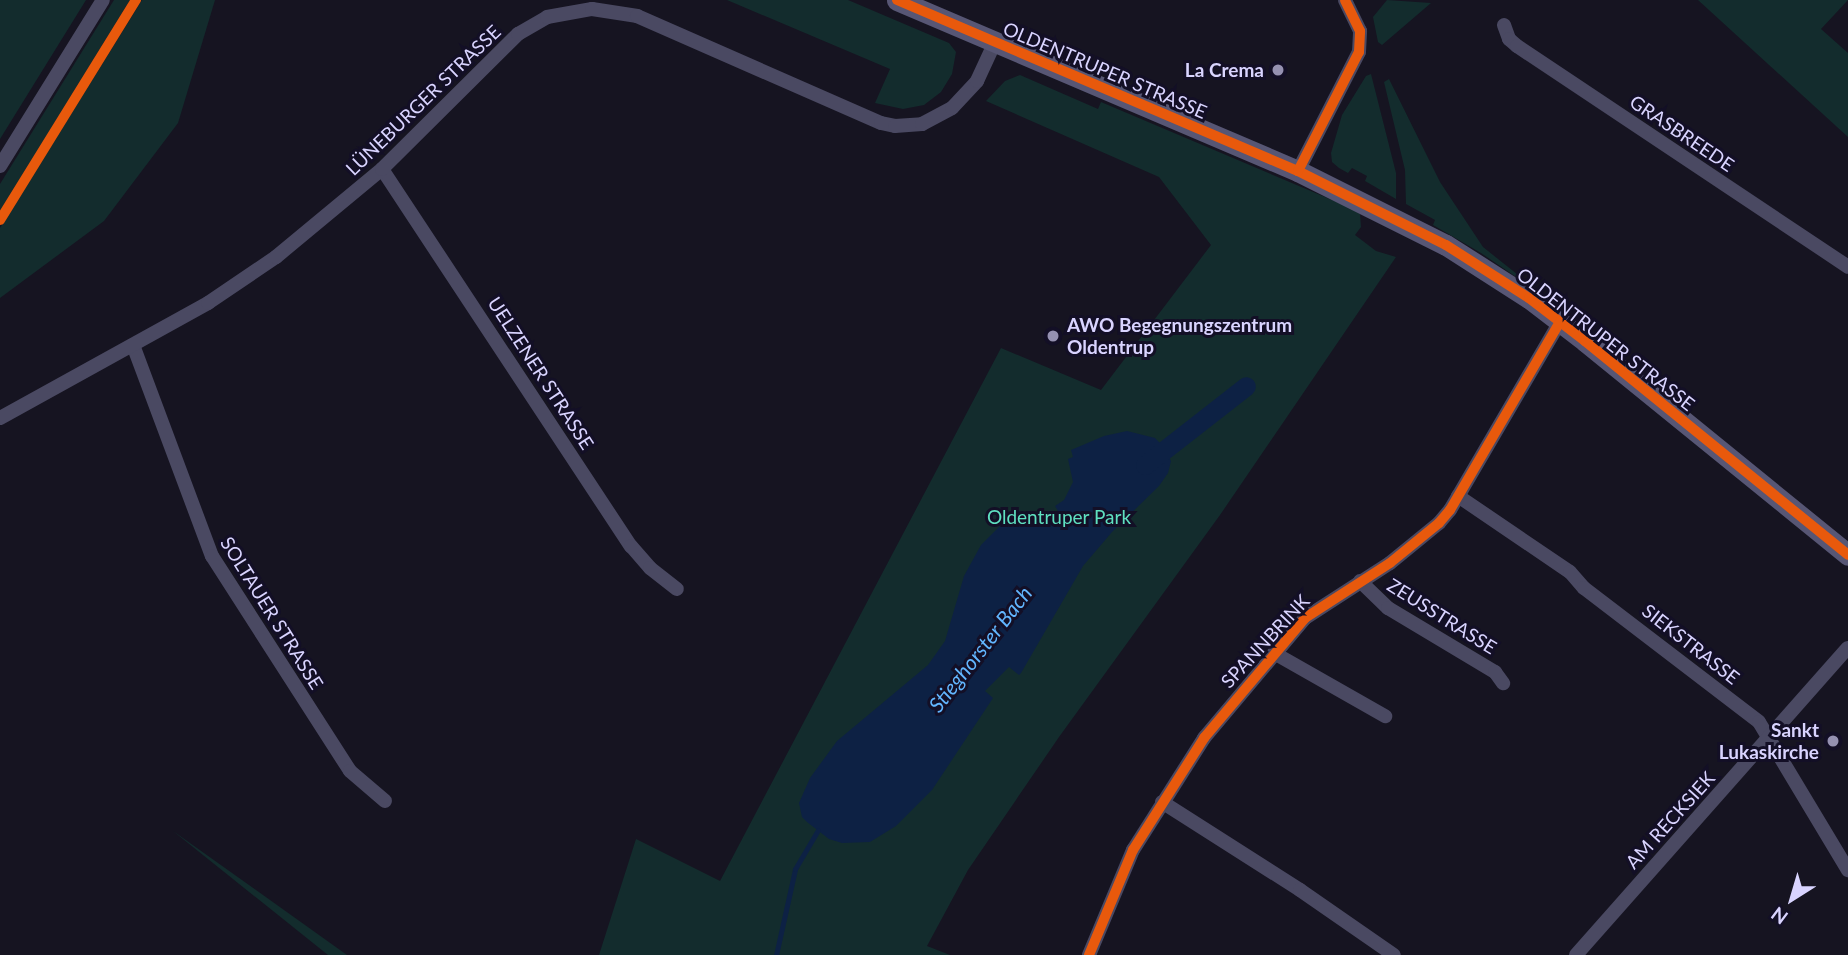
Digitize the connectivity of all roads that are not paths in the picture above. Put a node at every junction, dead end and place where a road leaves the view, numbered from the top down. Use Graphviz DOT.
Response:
graph roads {
  1 [pos="103,0"];
  2 [pos="897,0"];
  3 [pos="1345,0"];
  4 [pos="1504,25"];
  5 [pos="995,42"];
  6 [pos="0,166"];
  7 [pos="382,169"];
  8 [pos="1298,171"];
  9 [pos="1848,267"];
  10 [pos="1560,322"];
  11 [pos="134,345"];
  12 [pos="0,418"];
  13 [pos="1458,496"];
  14 [pos="1848,555"];
  15 [pos="1360,581"];
  16 [pos="677,589"];
  17 [pos="1848,648"];
  18 [pos="1273,653"];
  19 [pos="1503,683"];
  20 [pos="1385,716"];
  21 [pos="1770,737"];
  22 [pos="385,801"];
  23 [pos="1161,802"];
  24 [pos="1848,870"];
  25 [pos="1089,955"];
  26 [pos="1394,955"];
  27 [pos="1576,955"];
  1 -- 6 [label="street"];
  2 -- 5 [label="street, OLDENTRUPER STRASSE"];
  3 -- 8 [label="street"];
  4 -- 9 [label="street, GRASBREEDE"];
  5 -- 7 [label="street, LÜNEBURGER STRASSE"];
  5 -- 8 [label="street, OLDENTRUPER STRASSE"];
  7 -- 11 [label="street, LÜNEBURGER STRASSE"];
  7 -- 16 [label="street, UELZENER STRASSE"];
  8 -- 10 [label="street, OLDENTRUPER STRASSE"];
  10 -- 13 [label="street, SPANNBRINK"];
  10 -- 14 [label="street, OLDENTRUPER STRASSE"];
  11 -- 12 [label="street, LÜNEBURGER STRASSE"];
  11 -- 22 [label="street, SOLTAUER STRASSE"];
  13 -- 15 [label="street, SPANNBRINK"];
  13 -- 21 [label="street, SIEKSTRASSE"];
  15 -- 18 [label="street, SPANNBRINK"];
  15 -- 19 [label="street, ZEUSSTRASSE"];
  17 -- 21 [label="street, AM RECKSIEK"];
  18 -- 20 [label="street"];
  18 -- 23 [label="street, SPANNBRINK"];
  21 -- 24 [label="street, SIEKSTRASSE"];
  21 -- 27 [label="street, AM RECKSIEK"];
  23 -- 25 [label="street, SPANNBRINK"];
  23 -- 26 [label="street"];
}
